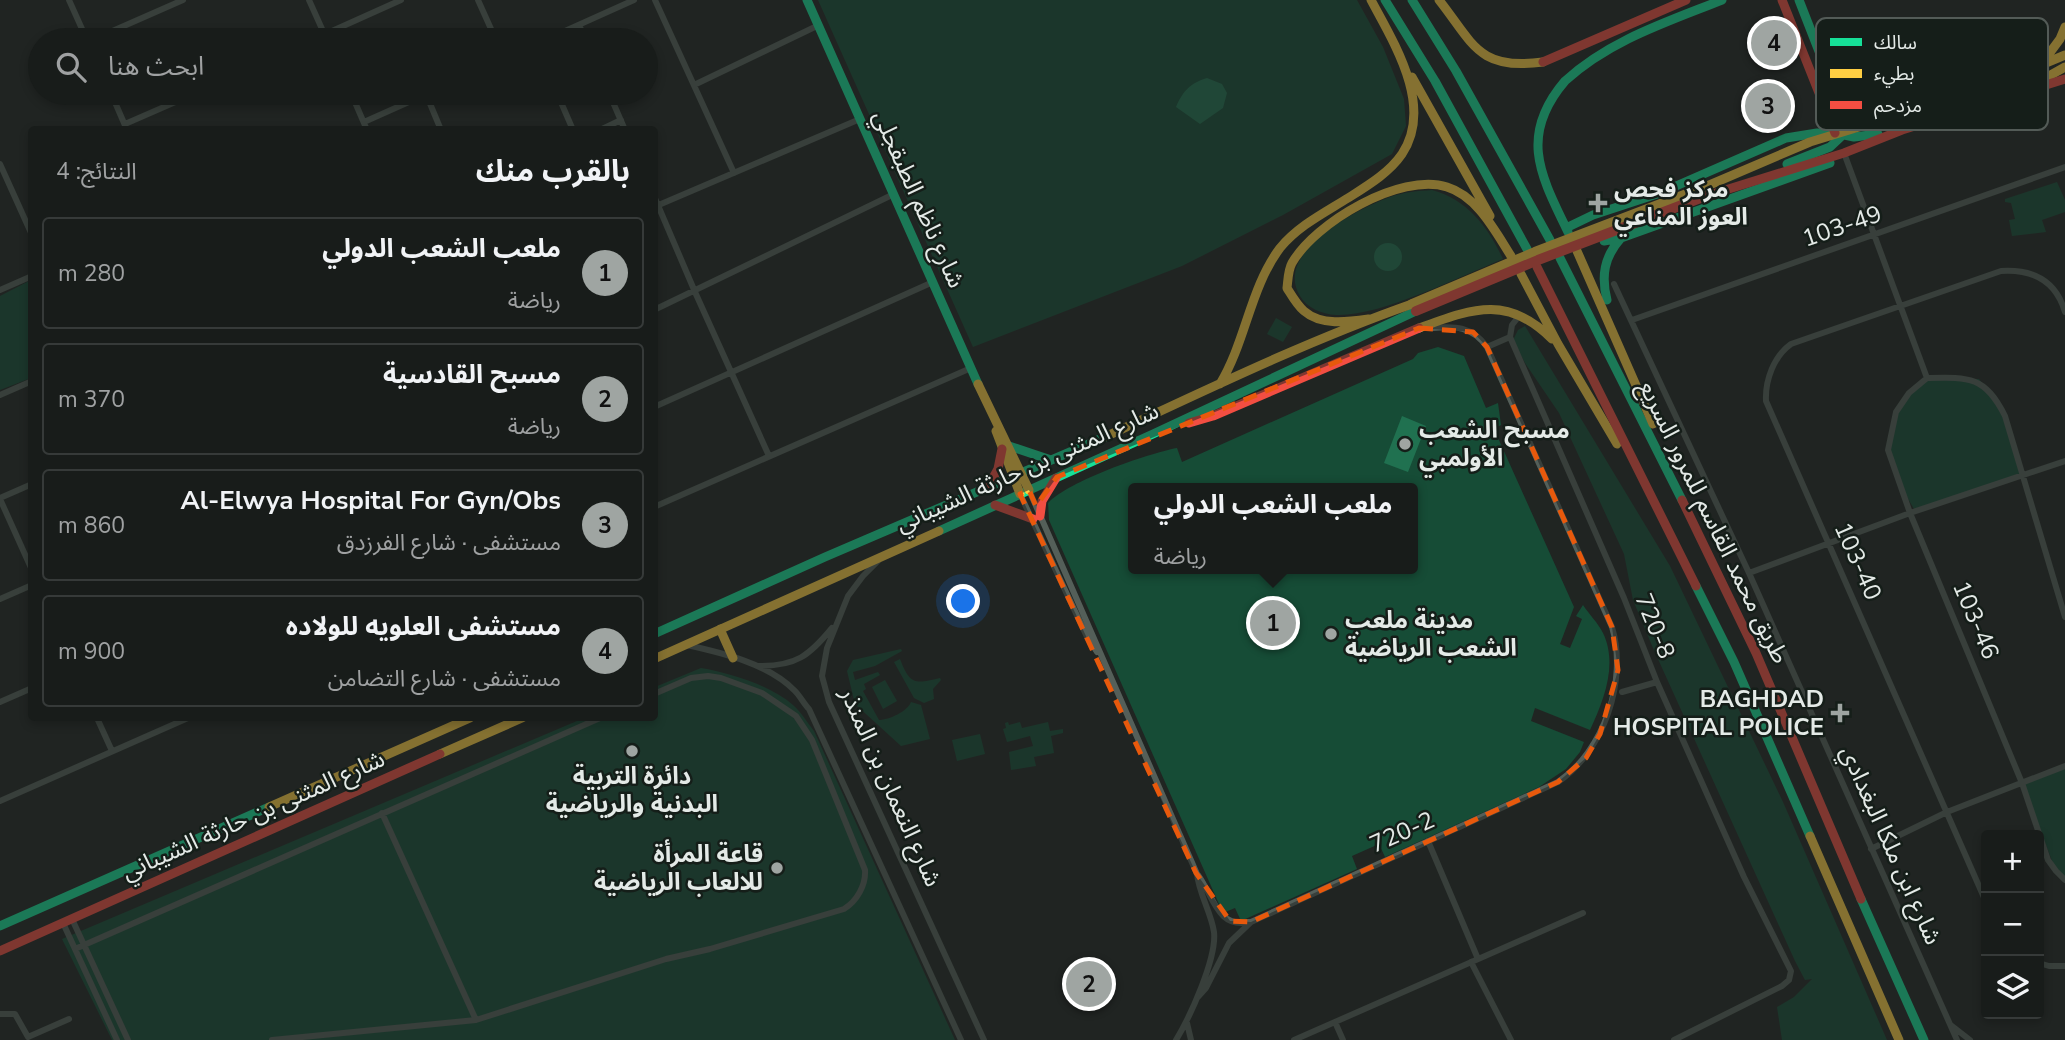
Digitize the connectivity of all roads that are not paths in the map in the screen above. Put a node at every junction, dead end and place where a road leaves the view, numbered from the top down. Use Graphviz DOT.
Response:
graph roads {
  1 [pos="69,0"];
  2 [pos="183,0"];
  3 [pos="309,0"];
  4 [pos="401,0"];
  5 [pos="478,0"];
  6 [pos="634,0"];
  7 [pos="655,0"];
  8 [pos="807,0"];
  9 [pos="1371,0"];
  10 [pos="1385,0"];
  11 [pos="1412,0"];
  12 [pos="1439,0"];
  13 [pos="1686,0"];
  14 [pos="1722,0"];
  15 [pos="1782,0"];
  16 [pos="1799,0"];
  17 [pos="579,25"];
  18 [pos="819,25"];
  19 [pos="2065,27"];
  20 [pos="84,28"];
  21 [pos="118,28"];
  22 [pos="322,28"];
  23 [pos="344,28"];
  24 [pos="491,28"];
  25 [pos="572,28"];
  26 [pos="580,28"];
  27 [pos="1816,52"];
  28 [pos="2048,54"];
  29 [pos="1399,55"];
  30 [pos="2065,55"];
  31 [pos="2048,64"];
  32 [pos="2065,67"];
  33 [pos="1816,75"];
  34 [pos="2048,77"];
  35 [pos="2065,79"];
  36 [pos="694,85"];
  37 [pos="2048,85"];
  38 [pos="116,105"];
  39 [pos="171,105"];
  40 [pos="356,105"];
  41 [pos="406,105"];
  42 [pos="431,105"];
  43 [pos="562,105"];
  44 [pos="614,105"];
  45 [pos="860,119"];
  46 [pos="621,120"];
  47 [pos="126,126"];
  48 [pos="128,126"];
  49 [pos="366,126"];
  50 [pos="439,126"];
  51 [pos="571,126"];
  52 [pos="608,126"];
  53 [pos="623,126"];
  54 [pos="1848,130"];
  55 [pos="1902,130"];
  56 [pos="1842,132"];
  57 [pos="1842,154"];
  58 [pos="0,164"];
  59 [pos="2065,167"];
  60 [pos="734,173"];
  61 [pos="3,179"];
  62 [pos="1701,193"];
  63 [pos="894,194"];
  64 [pos="658,206"];
  65 [pos="658,208"];
  66 [pos="1592,215"];
  67 [pos="1584,226"];
  68 [pos="28,227"];
  69 [pos="1874,235"];
  70 [pos="1621,238"];
  71 [pos="1550,240"];
  72 [pos="1604,241"];
  73 [pos="1527,249"];
  74 [pos="1577,251"];
  75 [pos="1560,258"];
  76 [pos="1537,267"];
  77 [pos="1521,274"];
  78 [pos="28,277"];
  79 [pos="933,282"];
  80 [pos="1614,284"];
  81 [pos="0,290"];
  82 [pos="695,292"];
  83 [pos="1900,305"];
  84 [pos="1414,307"];
  85 [pos="658,308"];
  86 [pos="2065,312"];
  87 [pos="1520,314"];
  88 [pos="1369,319"];
  89 [pos="1632,320"];
  90 [pos="1419,328"];
  91 [pos="1510,337"];
  92 [pos="1617,338"];
  93 [pos="1558,344"];
  94 [pos="1487,347"];
  95 [pos="971,368"];
  96 [pos="732,372"];
  97 [pos="1927,378"];
  98 [pos="28,383"];
  99 [pos="1220,384"];
  100 [pos="0,395"];
  101 [pos="658,405"];
  102 [pos="1153,434"];
  103 [pos="1005,447"];
  104 [pos="769,456"];
  105 [pos="1051,460"];
  106 [pos="2065,461"];
  107 [pos="2022,474"];
  108 [pos="1017,475"];
  109 [pos="1057,477"];
  110 [pos="28,486"];
  111 [pos="988,487"];
  112 [pos="1025,491"];
  113 [pos="0,498"];
  114 [pos="658,505"];
  115 [pos="995,505"];
  116 [pos="1910,513"];
  117 [pos="1690,515"];
  118 [pos="1036,518"];
  119 [pos="1667,528"];
  120 [pos="1830,543"];
  121 [pos="884,555"];
  122 [pos="28,561"];
  123 [pos="1749,573"];
  124 [pos="28,587"];
  125 [pos="0,599"];
  126 [pos="2065,617"];
  127 [pos="836,622"];
  128 [pos="720,629"];
  129 [pos="658,632"];
  130 [pos="685,645"];
  131 [pos="658,657"];
  132 [pos="733,658"];
  133 [pos="754,666"];
  134 [pos="1657,682"];
  135 [pos="28,690"];
  136 [pos="658,692"];
  137 [pos="1622,692"];
  138 [pos="1614,694"];
  139 [pos="0,702"];
  140 [pos="98,721"];
  141 [pos="181,721"];
  142 [pos="463,721"];
  143 [pos="515,721"];
  144 [pos="593,721"];
  145 [pos="112,751"];
  146 [pos="2065,766"];
  147 [pos="2022,783"];
  148 [pos="0,801"];
  149 [pos="1947,812"];
  150 [pos="382,813"];
  151 [pos="1428,841"];
  152 [pos="1871,849"];
  153 [pos="1196,874"];
  154 [pos="2065,880"];
  155 [pos="1982,893"];
  156 [pos="48,905"];
  157 [pos="1583,913"];
  158 [pos="0,919"];
  159 [pos="68,921"];
  160 [pos="1230,921"];
  161 [pos="1251,922"];
  162 [pos="0,926"];
  163 [pos="41,932"];
  164 [pos="1236,935"];
  165 [pos="84,945"];
  166 [pos="75,949"];
  167 [pos="1214,949"];
  168 [pos="0,951"];
  169 [pos="1223,952"];
  170 [pos="0,958"];
  171 [pos="1474,960"];
  172 [pos="2044,964"];
  173 [pos="2065,966"];
  174 [pos="1197,998"];
  175 [pos="0,1014"];
  176 [pos="69,1019"];
  177 [pos="475,1020"];
  178 [pos="1187,1021"];
  179 [pos="1335,1022"];
  180 [pos="1951,1026"];
  181 [pos="29,1039"];
  182 [pos="117,1040"];
  183 [pos="128,1040"];
  184 [pos="272,1040"];
  185 [pos="961,1040"];
  186 [pos="984,1040"];
  187 [pos="1176,1040"];
  188 [pos="1191,1040"];
  189 [pos="1294,1040"];
  190 [pos="1343,1040"];
  191 [pos="1511,1040"];
  192 [pos="1674,1040"];
  193 [pos="1899,1040"];
  194 [pos="1924,1040"];
  195 [pos="1957,1040"];
  196 [pos="1970,1040"];
  1 -- 20 [label="street"];
  2 -- 21 [label="street"];
  3 -- 22 [label="street"];
  4 -- 23 [label="street"];
  5 -- 24 [label="street"];
  6 -- 17 [label="street"];
  7 -- 36 [label="street"];
  8 -- 18 [label="main road, شارع ناظم الطبقجلي"];
  9 -- 29 [label="main road"];
  10 -- 73 [label="main road"];
  11 -- 71 [label="main road"];
  12 -- 13 [label="main road"];
  14 -- 66 [label="main road"];
  15 -- 33 [label="main road"];
  16 -- 27 [label="main road"];
  17 -- 25 [label="street"];
  17 -- 26 [label="street"];
  18 -- 36 [label="street"];
  18 -- 45 [label="main road, شارع ناظم الطبقجلي"];
  19 -- 28 [label="main road"];
  29 -- 88 [label="main road"];
  29 -- 99 [label="main road"];
  30 -- 31 [label="main road"];
  32 -- 34 [label="main road"];
  35 -- 37 [label="main road"];
  36 -- 60 [label="street"];
  38 -- 47 [label="street"];
  39 -- 48 [label="street"];
  40 -- 49 [label="street"];
  41 -- 49 [label="street"];
  42 -- 50 [label="street"];
  43 -- 51 [label="street"];
  44 -- 46 [label="street"];
  45 -- 60 [label="street"];
  45 -- 63 [label="main road, شارع ناظم الطبقجلي"];
  46 -- 52 [label="street"];
  46 -- 53 [label="street"];
  54 -- 56 [label="main road"];
  55 -- 56 [label="main road"];
  55 -- 57 [label="main road"];
  56 -- 62 [label="main road"];
  56 -- 66 [label="main road"];
  57 -- 62 [label="main road"];
  57 -- 69 [label="street"];
  57 -- 70 [label="main road"];
  58 -- 61 [label="street"];
  59 -- 69 [label="street, 103-49"];
  60 -- 64 [label="street"];
  61 -- 68 [label="street"];
  62 -- 84 [label="main road, bridge"];
  63 -- 79 [label="main road, شارع ناظم الطبقجلي"];
  63 -- 82 [label="street"];
  65 -- 82 [label="street"];
  66 -- 67 [label="main road"];
  69 -- 83 [label="street"];
  69 -- 89 [label="street, 103-49"];
  70 -- 72 [label="main road"];
  70 -- 92 [label="main road"];
  74 -- 92 [label="main road"];
  75 -- 117 [label="main road, طريق محمد القاسم للمرور السريع"];
  76 -- 119 [label="main road, طريق محمد القاسم للمرور السريع"];
  77 -- 93 [label="main road"];
  78 -- 81 [label="street"];
  79 -- 95 [label="main road, شارع ناظم الطبقجلي"];
  79 -- 96 [label="street"];
  80 -- 89 [label="street, شارع ابن ملكا البغدادي"];
  82 -- 85 [label="street"];
  82 -- 96 [label="street"];
  83 -- 86 [label="street, 103-40"];
  83 -- 97 [label="street"];
  83 -- 120 [label="street, 103-40"];
  84 -- 88 [label="main road, شارع المثنى بن حارثة الشيباني"];
  84 -- 102 [label="main road, شارع المثنى بن حارثة الشيباني"];
  87 -- 90 [label="main road"];
  87 -- 91 [label="street"];
  87 -- 93 [label="main road"];
  88 -- 99 [label="main road, شارع المثنى بن حارثة الشيباني"];
  89 -- 123 [label="street, شارع ابن ملكا البغدادي"];
  90 -- 94 [label="street, 720-8"];
  90 -- 102 [label="main road"];
  91 -- 94 [label="street"];
  91 -- 134 [label="street, 720-8"];
  92 -- 117 [label="main road"];
  93 -- 119 [label="main road"];
  94 -- 138 [label="street, 720-8"];
  95 -- 103 [label="main road, شارع ناظم الطبقجلي"];
  95 -- 104 [label="street"];
  96 -- 101 [label="street"];
  96 -- 104 [label="street"];
  97 -- 107 [label="street"];
  97 -- 116 [label="street, 103-46"];
  98 -- 100 [label="street"];
  99 -- 105 [label="main road, شارع المثنى بن حارثة الشيباني"];
  102 -- 109 [label="main road, شارع المثنى بن حارثة الشيباني"];
  103 -- 105 [label="main road"];
  103 -- 108 [label="main road, شارع ناظم الطبقجلي"];
  103 -- 111 [label="main road"];
  104 -- 114 [label="street"];
  105 -- 108 [label="main road, شارع المثنى بن حارثة الشيباني"];
  106 -- 107 [label="street"];
  107 -- 116 [label="street"];
  107 -- 126 [label="street"];
  108 -- 111 [label="main road, شارع المثنى بن حارثة الشيباني"];
  108 -- 112 [label="main road, شارع ناظم الطبقجلي"];
  109 -- 112 [label="main road, شارع المثنى بن حارثة الشيباني"];
  109 -- 118 [label="main road"];
  110 -- 113 [label="street"];
  111 -- 129 [label="main road, شارع المثنى بن حارثة الشيباني"];
  112 -- 115 [label="main road, شارع المثنى بن حارثة الشيباني"];
  112 -- 118 [label="street"];
  113 -- 122 [label="street"];
  115 -- 118 [label="main road"];
  115 -- 121 [label="main road, شارع المثنى بن حارثة الشيباني"];
  116 -- 120 [label="street"];
  116 -- 147 [label="street, 103-46"];
  117 -- 194 [label="main road, طريق محمد القاسم للمرور السريع"];
  118 -- 153 [label="street"];
  119 -- 193 [label="main road, طريق محمد القاسم للمرور السريع"];
  120 -- 123 [label="street"];
  120 -- 149 [label="street, 103-40"];
  121 -- 127 [label="street, شارع النعمان بن المنذر"];
  121 -- 128 [label="main road, شارع المثنى بن حارثة الشيباني"];
  123 -- 152 [label="street, شارع ابن ملكا البغدادي"];
  124 -- 125 [label="street"];
  127 -- 133 [label="street"];
  127 -- 186 [label="street, شارع النعمان بن المنذر"];
  128 -- 130 [label="main road, شارع المثنى بن حارثة الشيباني"];
  128 -- 132 [label="main road"];
  130 -- 131 [label="main road, شارع المثنى بن حارثة الشيباني"];
  130 -- 132 [label="street, شارع النعمان بن المنذر"];
  132 -- 133 [label="street, شارع النعمان بن المنذر"];
  133 -- 185 [label="street, شارع النعمان بن المنذر"];
  134 -- 137 [label="street"];
  134 -- 192 [label="street, 720-8"];
  135 -- 139 [label="street"];
  136 -- 177 [label="street"];
  138 -- 151 [label="street, 720-2"];
  140 -- 145 [label="street"];
  141 -- 145 [label="street"];
  142 -- 156 [label="main road, شارع المثنى بن حارثة الشيباني"];
  143 -- 159 [label="main road, شارع المثنى بن حارثة الشيباني"];
  144 -- 150 [label="street"];
  145 -- 148 [label="street"];
  146 -- 147 [label="street"];
  147 -- 149 [label="street"];
  147 -- 154 [label="street, 103-46"];
  149 -- 152 [label="street"];
  149 -- 155 [label="street, 103-40"];
  150 -- 165 [label="street"];
  150 -- 177 [label="street"];
  151 -- 161 [label="street, 720-2"];
  151 -- 171 [label="street"];
  152 -- 180 [label="street, شارع ابن ملكا البغدادي"];
  153 -- 160 [label="street"];
  153 -- 167 [label="street"];
  156 -- 158 [label="main road"];
  156 -- 162 [label="main road, شارع المثنى بن حارثة الشيباني"];
  157 -- 171 [label="street"];
  159 -- 163 [label="main road, شارع المثنى بن حارثة الشيباني"];
  159 -- 165 [label="street"];
  159 -- 166 [label="street"];
  160 -- 161 [label="street"];
  160 -- 164 [label="street"];
  161 -- 164 [label="street, 720-2"];
  163 -- 168 [label="main road, شارع المثنى بن حارثة الشيباني"];
  163 -- 170 [label="main road"];
  164 -- 169 [label="street, 720-2"];
  165 -- 166 [label="street"];
  165 -- 183 [label="street"];
  166 -- 182 [label="street"];
  167 -- 169 [label="street"];
  167 -- 174 [label="street"];
  169 -- 174 [label="street, 720-2"];
  171 -- 179 [label="street"];
  171 -- 191 [label="street"];
  172 -- 173 [label="street"];
  174 -- 178 [label="street"];
  175 -- 181 [label="street"];
  176 -- 181 [label="street"];
  177 -- 184 [label="street"];
  178 -- 187 [label="street"];
  178 -- 188 [label="street"];
  179 -- 189 [label="street"];
  179 -- 190 [label="street"];
  180 -- 195 [label="street, شارع ابن ملكا البغدادي"];
  180 -- 196 [label="street"];
}
